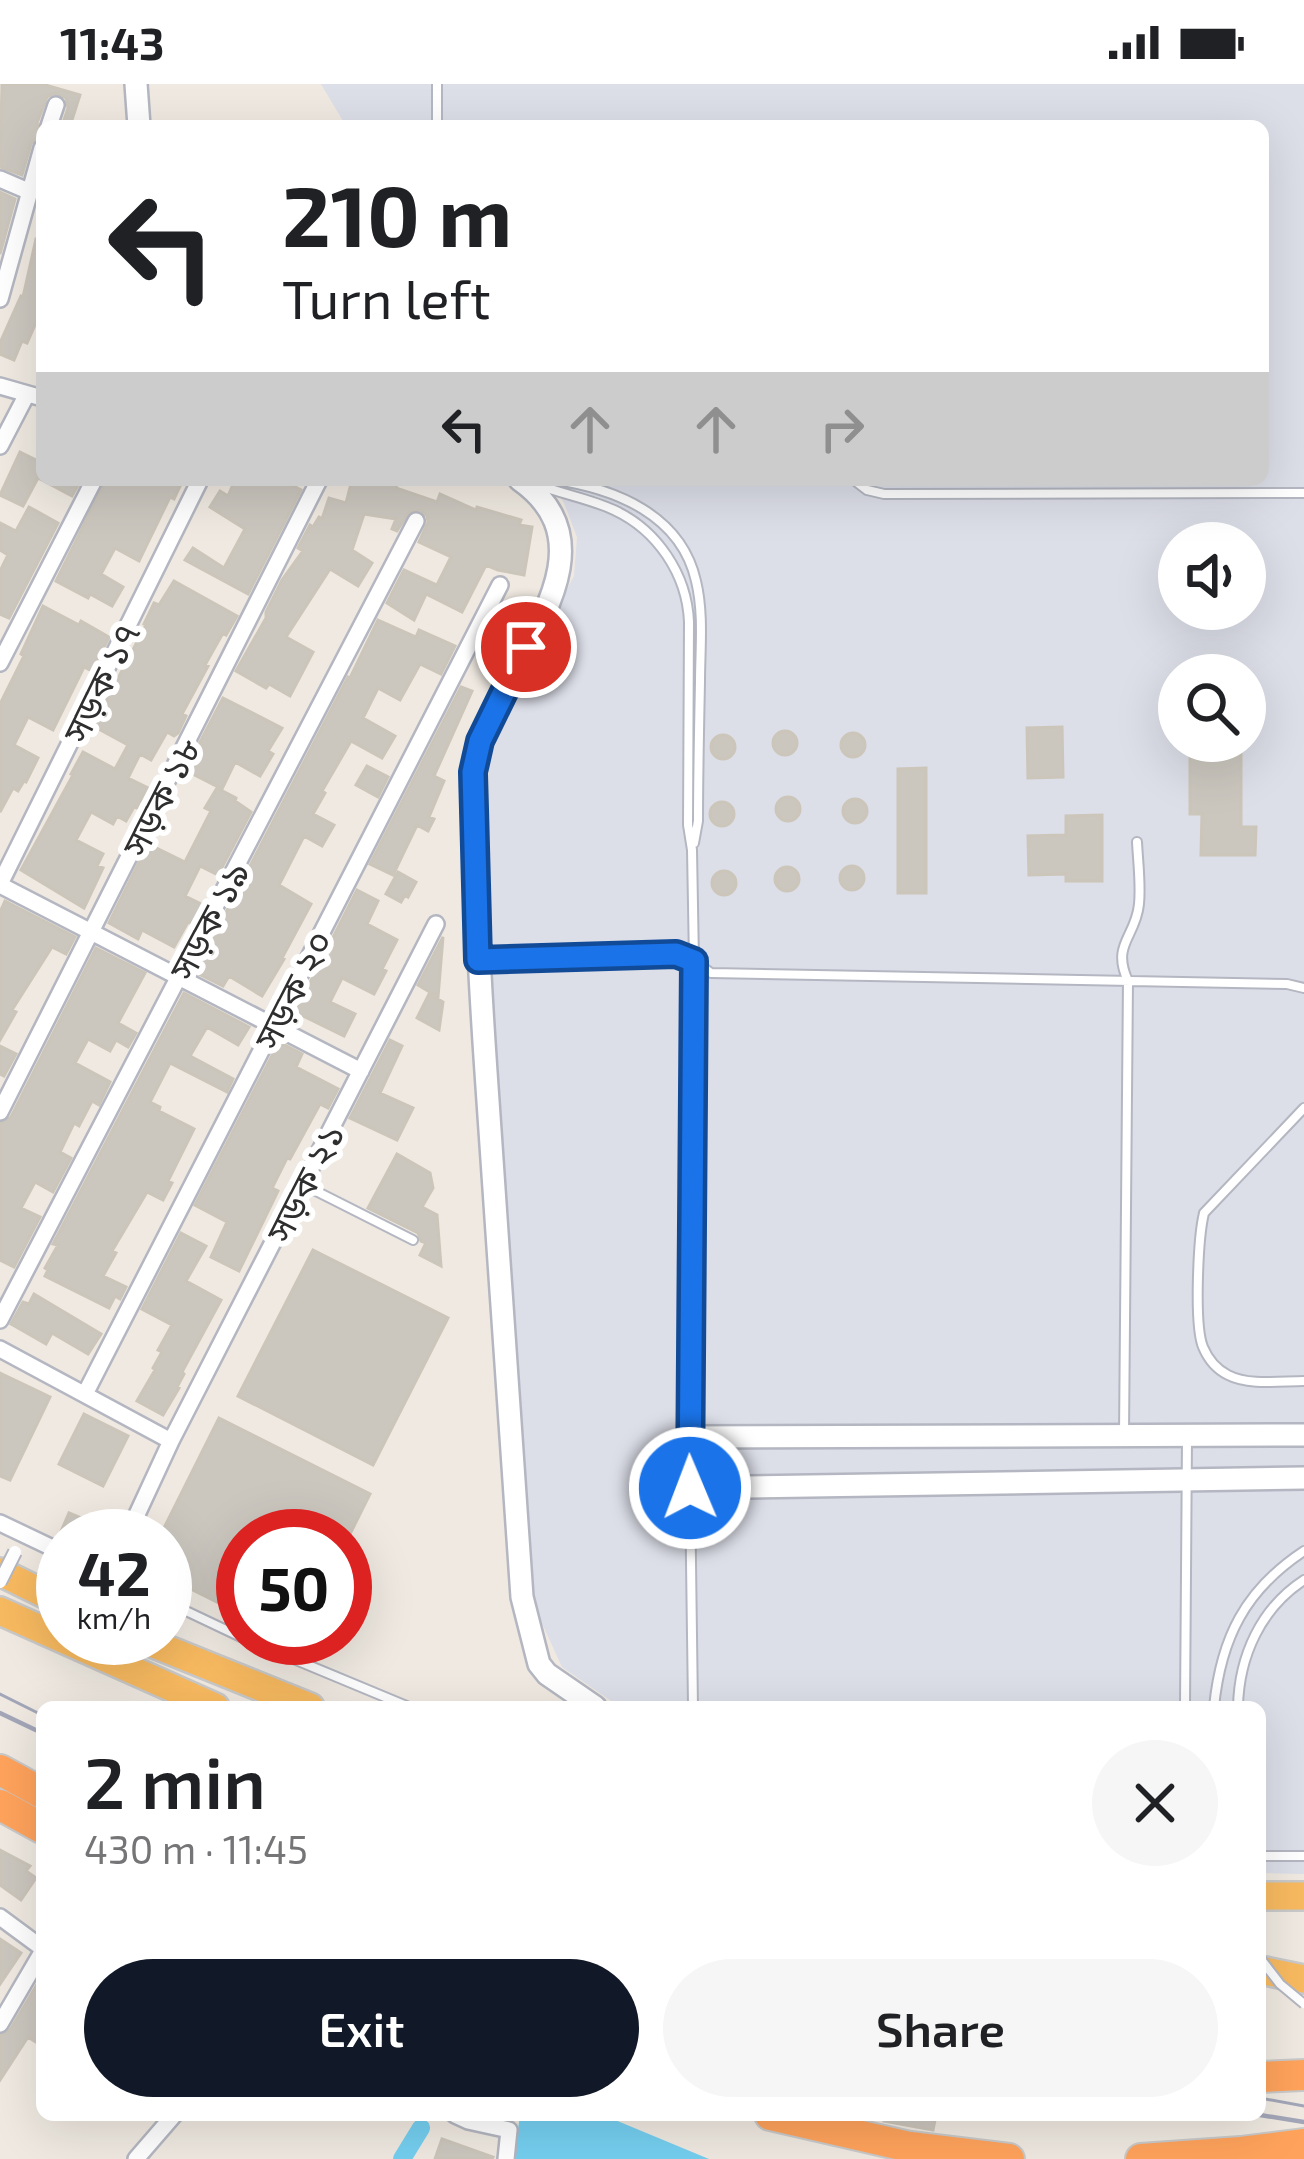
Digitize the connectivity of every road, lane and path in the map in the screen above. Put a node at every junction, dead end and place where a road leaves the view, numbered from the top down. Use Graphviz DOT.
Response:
graph roads {
  1 [pos="136,84"];
  2 [pos="437,84"];
  3 [pos="56,105"];
  4 [pos="51,120"];
  5 [pos="139,120"];
  6 [pos="436,120"];
  7 [pos="36,166"];
  8 [pos="0,179"];
  9 [pos="28,191"];
  10 [pos="0,299"];
  11 [pos="0,386"];
  12 [pos="35,396"];
  13 [pos="0,446"];
  14 [pos="91,486"];
  15 [pos="197,486"];
  16 [pos="316,486"];
  17 [pos="530,486"];
  18 [pos="541,486"];
  19 [pos="584,486"];
  20 [pos="862,486"];
  21 [pos="1304,493"];
  22 [pos="416,521"];
  23 [pos="500,585"];
  24 [pos="0,663"];
  25 [pos="1137,842"];
  26 [pos="692,850"];
  27 [pos="0,885"];
  28 [pos="436,924"];
  29 [pos="91,932"];
  30 [pos="478,960"];
  31 [pos="694,961"];
  32 [pos="178,977"];
  33 [pos="1128,981"];
  34 [pos="1304,988"];
  35 [pos="273,1026"];
  36 [pos="361,1071"];
  37 [pos="1304,1108"];
  38 [pos="0,1112"];
  39 [pos="303,1184"];
  40 [pos="413,1240"];
  41 [pos="0,1320"];
  42 [pos="0,1349"];
  43 [pos="1304,1381"];
  44 [pos="85,1394"];
  45 [pos="1304,1435"];
  46 [pos="1124,1436"];
  47 [pos="1187,1436"];
  48 [pos="689,1437"];
  49 [pos="171,1441"];
  50 [pos="1304,1478"];
  51 [pos="1186,1479"];
  52 [pos="690,1488"];
  53 [pos="140,1509"];
  54 [pos="0,1523"];
  55 [pos="36,1540"];
  56 [pos="1304,1551"];
  57 [pos="7,1562"];
  58 [pos="1304,1580"];
  59 [pos="0,1582"];
  60 [pos="36,1583"];
  61 [pos="0,1611"];
  62 [pos="192,1659"];
  63 [pos="308,1665"];
  64 [pos="202,1701"];
  65 [pos="295,1701"];
  66 [pos="395,1701"];
  67 [pos="586,1701"];
  68 [pos="693,1701"];
  69 [pos="1185,1701"];
  70 [pos="1215,1701"];
  71 [pos="1239,1701"];
  72 [pos="0,1771"];
  73 [pos="36,1790"];
  74 [pos="0,1805"];
  75 [pos="36,1825"];
  76 [pos="1266,1856"];
  77 [pos="1304,1856"];
  78 [pos="1304,1895"];
  79 [pos="1266,1896"];
  80 [pos="0,1918"];
  81 [pos="36,1945"];
  82 [pos="36,1961"];
  83 [pos="1266,1966"];
  84 [pos="1266,1971"];
  85 [pos="1304,1978"];
  86 [pos="1304,2005"];
  87 [pos="0,2024"];
  88 [pos="1304,2075"];
  89 [pos="1266,2077"];
  90 [pos="169,2121"];
  91 [pos="469,2121"];
  92 [pos="796,2121"];
  93 [pos="1304,2144"];
  94 [pos="136,2159"];
  95 [pos="506,2159"];
  96 [pos="1009,2159"];
  97 [pos="1141,2159"];
  1 -- 5 [label="main road"];
  2 -- 6 [label="lane"];
  3 -- 4 [label="street"];
  7 -- 9 [label="street"];
  8 -- 9 [label="street"];
  9 -- 10 [label="street"];
  11 -- 12 [label="street"];
  12 -- 13 [label="street"];
  14 -- 24 [label="street"];
  15 -- 27 [label="street, সড়ক ১৭"];
  16 -- 29 [label="street, সড়ক ১৮"];
  17 -- 30 [label="main road"];
  18 -- 26 [label="lane"];
  19 -- 26 [label="lane"];
  20 -- 21 [label="lane"];
  22 -- 32 [label="street, সড়ক ১৯"];
  23 -- 35 [label="street, সড়ক ২০"];
  25 -- 33 [label="lane"];
  26 -- 31 [label="lane"];
  27 -- 29 [label="street"];
  28 -- 36 [label="street, সড়ক ২১"];
  29 -- 32 [label="street"];
  29 -- 38 [label="street, সড়ক ১৮"];
  30 -- 31 [label="main road"];
  30 -- 67 [label="main road"];
  31 -- 33 [label="lane"];
  31 -- 48 [label="main road"];
  32 -- 35 [label="street"];
  32 -- 41 [label="street, সড়ক ১৯"];
  33 -- 34 [label="lane"];
  33 -- 46 [label="lane"];
  35 -- 36 [label="street"];
  35 -- 44 [label="street, সড়ক ২০"];
  36 -- 39 [label="street, সড়ক ২১"];
  37 -- 43 [label="lane"];
  39 -- 40 [label="lane"];
  39 -- 49 [label="street, সড়ক ২১"];
  42 -- 44 [label="street"];
  44 -- 49 [label="street"];
  45 -- 47 [label="main road"];
  46 -- 47 [label="main road"];
  46 -- 48 [label="main road"];
  47 -- 51 [label="lane"];
  48 -- 52 [label="main road"];
  49 -- 53 [label="street, সড়ক ২১"];
  50 -- 51 [label="main road"];
  51 -- 52 [label="main road"];
  51 -- 69 [label="lane"];
  52 -- 68 [label="lane"];
  54 -- 55 [label="street"];
  56 -- 70 [label="lane"];
  57 -- 59 [label="street, bridge"];
  57 -- 60 [label="highway"];
  58 -- 71 [label="lane"];
  61 -- 64 [label="highway"];
  62 -- 65 [label="highway"];
  63 -- 66 [label="lane"];
  72 -- 73 [label="highway"];
  74 -- 75 [label="highway"];
  76 -- 77 [label="lane"];
  78 -- 79 [label="highway"];
  80 -- 81 [label="street"];
  82 -- 87 [label="street"];
  83 -- 86 [label="lane, bridge"];
  84 -- 85 [label="highway"];
  88 -- 89 [label="highway"];
  90 -- 94 [label="street"];
  91 -- 95 [label="street"];
  92 -- 96 [label="highway"];
  93 -- 97 [label="highway"];
}
